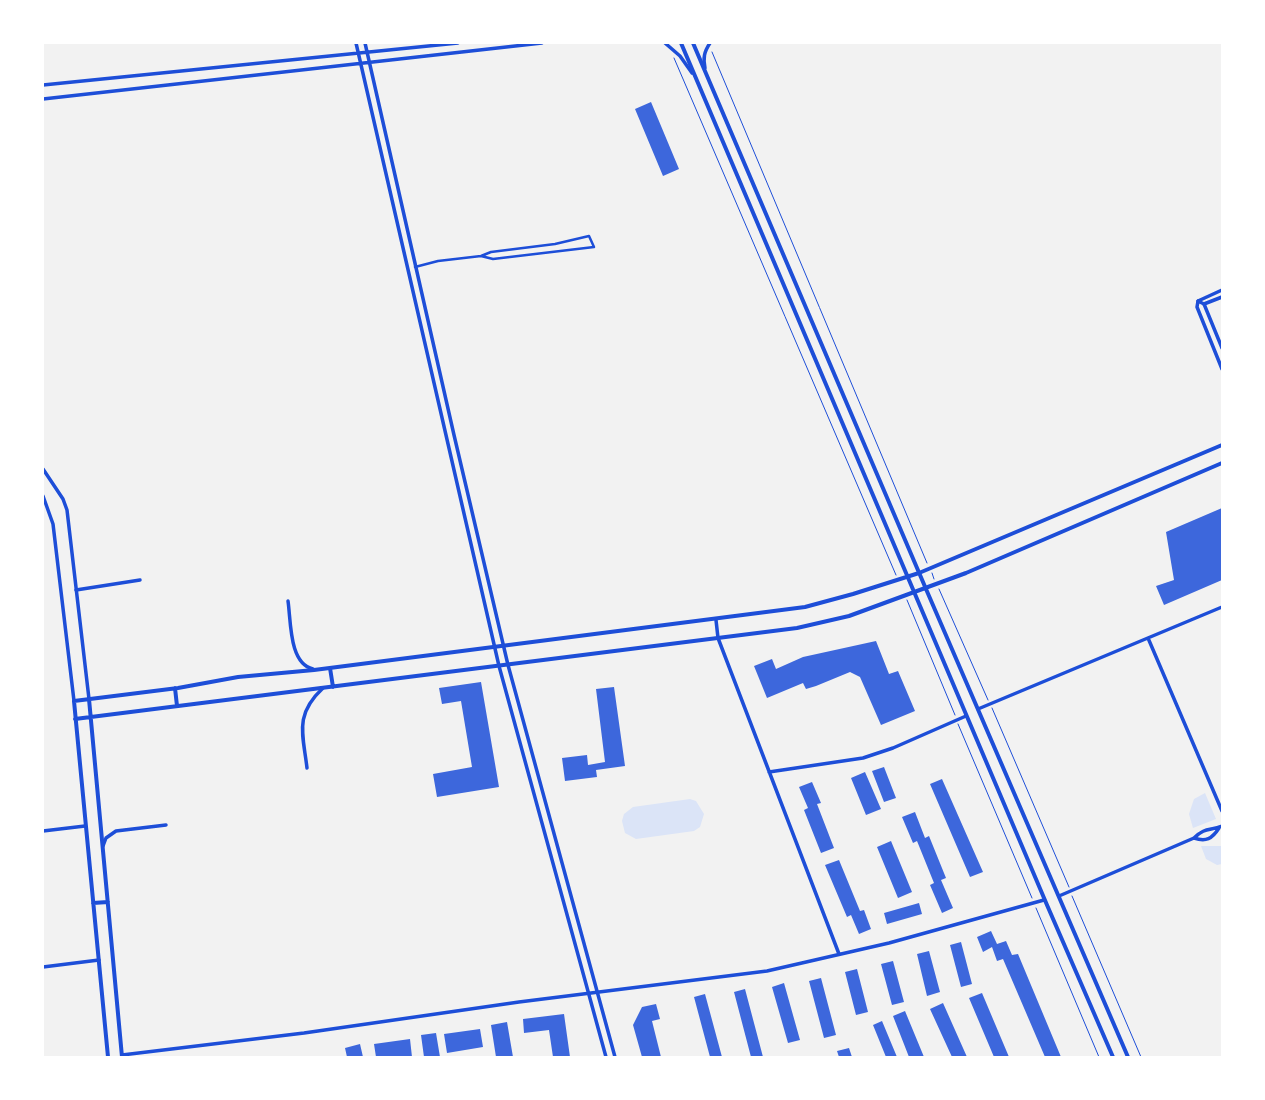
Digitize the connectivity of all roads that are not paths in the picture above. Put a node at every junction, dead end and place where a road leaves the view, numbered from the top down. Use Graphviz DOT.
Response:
graph roads {
  1 [pos="356,43"];
  2 [pos="365,43"];
  3 [pos="458,43"];
  4 [pos="542,43"];
  5 [pos="665,43"];
  6 [pos="681,43"];
  7 [pos="693,43"];
  8 [pos="709,44"];
  9 [pos="367,52"];
  10 [pos="359,53"];
  11 [pos="368,62"];
  12 [pos="360,63"];
  13 [pos="706,73"];
  14 [pos="696,78"];
  15 [pos="43,85"];
  16 [pos="43,99"];
  17 [pos="481,256"];
  18 [pos="415,267"];
  19 [pos="1222,290"];
  20 [pos="1222,297"];
  21 [pos="1198,301"];
  22 [pos="1204,304"];
  23 [pos="1222,348"];
  24 [pos="1222,369"];
  25 [pos="1222,445"];
  26 [pos="1222,463"];
  27 [pos="43,469"];
  28 [pos="43,496"];
  29 [pos="919,573"];
  30 [pos="908,577"];
  31 [pos="140,580"];
  32 [pos="926,589"];
  33 [pos="76,590"];
  34 [pos="914,593"];
  35 [pos="288,601"];
  36 [pos="1222,607"];
  37 [pos="716,620"];
  38 [pos="718,638"];
  39 [pos="1148,638"];
  40 [pos="504,646"];
  41 [pos="495,648"];
  42 [pos="508,665"];
  43 [pos="499,666"];
  44 [pos="330,668"];
  45 [pos="320,670"];
  46 [pos="333,687"];
  47 [pos="175,688"];
  48 [pos="323,688"];
  49 [pos="89,700"];
  50 [pos="74,701"];
  51 [pos="177,706"];
  52 [pos="978,709"];
  53 [pos="966,716"];
  54 [pos="91,717"];
  55 [pos="75,719"];
  56 [pos="307,768"];
  57 [pos="769,772"];
  58 [pos="1222,811"];
  59 [pos="166,825"];
  60 [pos="85,826"];
  61 [pos="1220,827"];
  62 [pos="43,831"];
  63 [pos="1194,838"];
  64 [pos="103,847"];
  65 [pos="1058,896"];
  66 [pos="1044,900"];
  67 [pos="108,902"];
  68 [pos="93,903"];
  69 [pos="839,954"];
  70 [pos="99,960"];
  71 [pos="43,966"];
  72 [pos="597,992"];
  73 [pos="589,994"];
  74 [pos="122,1056"];
  75 [pos="1128,1056"];
  76 [pos="108,1057"];
  77 [pos="606,1057"];
  78 [pos="615,1057"];
  79 [pos="1113,1057"];
  1 -- 10 [label="main road"];
  2 -- 9 [label="main road"];
  3 -- 9 [label="main road"];
  4 -- 11 [label="main road"];
  5 -- 14 [label="main road"];
  6 -- 14 [label="main road"];
  7 -- 13 [label="main road"];
  8 -- 13 [label="main road"];
  9 -- 10 [label="main road"];
  9 -- 11 [label="main road"];
  10 -- 12 [label="main road"];
  10 -- 15 [label="main road"];
  11 -- 12 [label="main road"];
  11 -- 18 [label="main road"];
  12 -- 16 [label="main road"];
  12 -- 41 [label="main road"];
  13 -- 29 [label="main road"];
  14 -- 30 [label="main road"];
  17 -- 17 [label="street"];
  17 -- 18 [label="street"];
  18 -- 40 [label="main road"];
  19 -- 21 [label="main road"];
  20 -- 22 [label="main road"];
  21 -- 22 [label="main road"];
  21 -- 24 [label="main road"];
  22 -- 23 [label="main road"];
  25 -- 29 [label="main road"];
  26 -- 32 [label="main road"];
  27 -- 33 [label="main road"];
  28 -- 50 [label="main road"];
  29 -- 30 [label="main road"];
  29 -- 32 [label="main road"];
  30 -- 34 [label="main road"];
  30 -- 37 [label="main road"];
  31 -- 33 [label="main road"];
  32 -- 34 [label="main road"];
  32 -- 52 [label="main road"];
  33 -- 49 [label="main road"];
  34 -- 38 [label="main road"];
  34 -- 53 [label="main road"];
  35 -- 45 [label="main road"];
  36 -- 39 [label="main road"];
  37 -- 38 [label="main road"];
  37 -- 40 [label="main road"];
  38 -- 42 [label="main road"];
  38 -- 57 [label="main road"];
  39 -- 52 [label="main road"];
  39 -- 58 [label="main road"];
  40 -- 41 [label="main road"];
  40 -- 42 [label="main road"];
  41 -- 43 [label="main road"];
  41 -- 44 [label="main road"];
  42 -- 43 [label="main road"];
  42 -- 72 [label="main road"];
  43 -- 46 [label="main road"];
  43 -- 73 [label="main road"];
  44 -- 45 [label="main road"];
  44 -- 46 [label="main road"];
  45 -- 47 [label="main road"];
  46 -- 48 [label="main road"];
  47 -- 49 [label="main road"];
  47 -- 51 [label="main road"];
  48 -- 51 [label="main road"];
  48 -- 56 [label="main road"];
  49 -- 50 [label="main road"];
  49 -- 54 [label="main road"];
  50 -- 55 [label="main road"];
  51 -- 54 [label="main road"];
  52 -- 65 [label="main road"];
  53 -- 57 [label="main road"];
  53 -- 66 [label="main road"];
  54 -- 55 [label="main road"];
  54 -- 64 [label="main road"];
  55 -- 60 [label="main road"];
  57 -- 69 [label="main road"];
  59 -- 64 [label="main road"];
  60 -- 62 [label="main road"];
  60 -- 68 [label="main road"];
  61 -- 63 [label="main road"];
  61 -- 63 [label="main road"];
  63 -- 65 [label="main road"];
  64 -- 67 [label="main road"];
  65 -- 75 [label="main road"];
  66 -- 69 [label="main road"];
  66 -- 79 [label="main road"];
  67 -- 68 [label="main road"];
  67 -- 74 [label="main road"];
  68 -- 70 [label="main road"];
  69 -- 72 [label="main road"];
  70 -- 71 [label="main road"];
  70 -- 76 [label="main road"];
  72 -- 73 [label="main road"];
  72 -- 78 [label="main road"];
  73 -- 74 [label="main road"];
  73 -- 77 [label="main road"];
}
